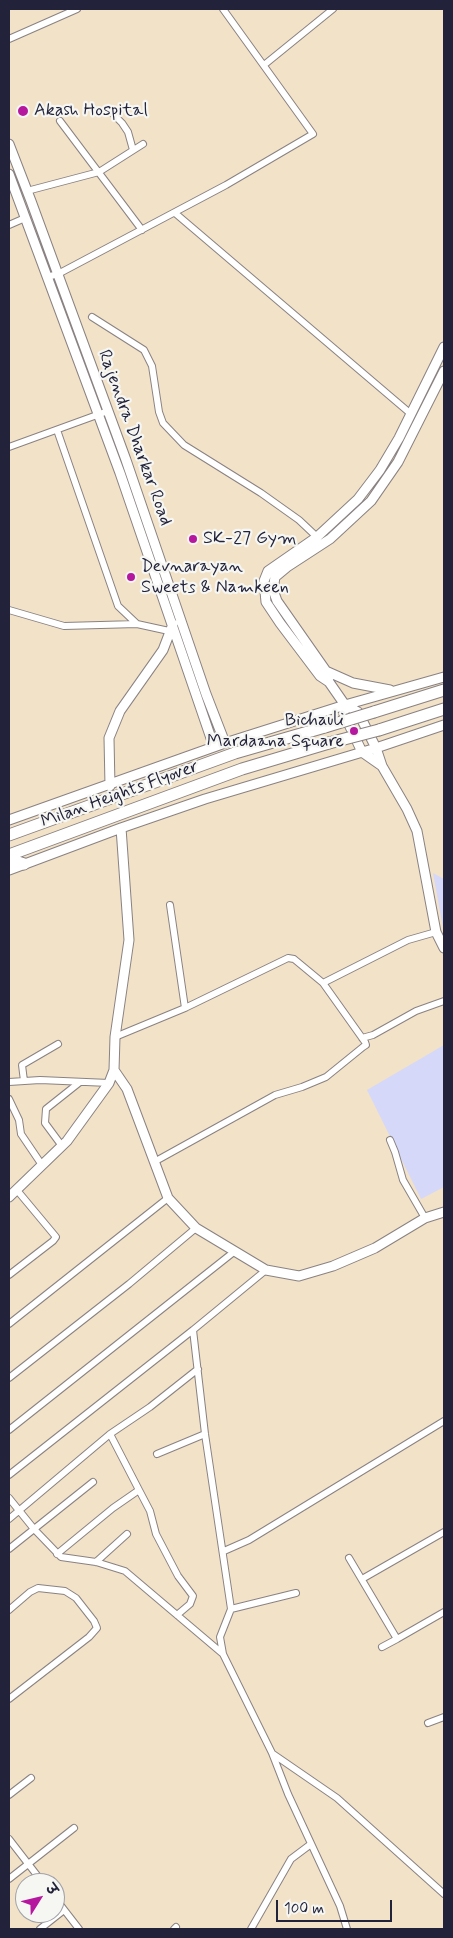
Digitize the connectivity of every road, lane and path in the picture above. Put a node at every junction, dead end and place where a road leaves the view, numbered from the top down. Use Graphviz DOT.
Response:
graph roads {
  1 [pos="78,9"];
  2 [pos="223,9"];
  3 [pos="333,9"];
  4 [pos="9,39"];
  5 [pos="264,65"];
  6 [pos="110,112"];
  7 [pos="60,121"];
  8 [pos="9,144"];
  9 [pos="143,144"];
  10 [pos="133,150"];
  11 [pos="98,172"];
  12 [pos="9,174"];
  13 [pos="27,191"];
  14 [pos="13,195"];
  15 [pos="175,213"];
  16 [pos="26,218"];
  17 [pos="9,225"];
  18 [pos="142,230"];
  19 [pos="58,274"];
  20 [pos="47,277"];
  21 [pos="92,317"];
  22 [pos="444,347"];
  23 [pos="444,371"];
  24 [pos="418,401"];
  25 [pos="428,406"];
  26 [pos="108,411"];
  27 [pos="411,414"];
  28 [pos="98,415"];
  29 [pos="56,430"];
  30 [pos="9,446"];
  31 [pos="317,537"];
  32 [pos="9,610"];
  33 [pos="180,618"];
  34 [pos="137,624"];
  35 [pos="170,627"];
  36 [pos="326,670"];
  37 [pos="444,676"];
  38 [pos="329,682"];
  39 [pos="444,690"];
  40 [pos="394,691"];
  41 [pos="345,704"];
  42 [pos="444,709"];
  43 [pos="444,725"];
  44 [pos="226,744"];
  45 [pos="214,747"];
  46 [pos="376,748"];
  47 [pos="362,752"];
  48 [pos="382,766"];
  49 [pos="110,786"];
  50 [pos="9,820"];
  51 [pos="121,828"];
  52 [pos="9,835"];
  53 [pos="9,855"];
  54 [pos="9,859"];
  55 [pos="24,864"];
  56 [pos="9,870"];
  57 [pos="170,905"];
  58 [pos="436,932"];
  59 [pos="444,948"];
  60 [pos="323,983"];
  61 [pos="444,1001"];
  62 [pos="185,1008"];
  63 [pos="115,1037"];
  64 [pos="362,1038"];
  65 [pos="58,1044"];
  66 [pos="114,1070"];
  67 [pos="24,1081"];
  68 [pos="9,1082"];
  69 [pos="80,1082"];
  70 [pos="109,1083"];
  71 [pos="9,1099"];
  72 [pos="390,1140"];
  73 [pos="62,1146"];
  74 [pos="154,1162"];
  75 [pos="42,1165"];
  76 [pos="11,1193"];
  77 [pos="168,1198"];
  78 [pos="444,1212"];
  79 [pos="425,1218"];
  80 [pos="196,1228"];
  81 [pos="235,1251"];
  82 [pos="266,1270"];
  83 [pos="9,1275"];
  84 [pos="9,1324"];
  85 [pos="193,1330"];
  86 [pos="198,1369"];
  87 [pos="9,1378"];
  88 [pos="444,1421"];
  89 [pos="9,1430"];
  90 [pos="110,1434"];
  91 [pos="205,1434"];
  92 [pos="157,1454"];
  93 [pos="9,1475"];
  94 [pos="93,1482"];
  95 [pos="139,1490"];
  96 [pos="9,1498"];
  97 [pos="19,1510"];
  98 [pos="9,1519"];
  99 [pos="34,1529"];
  100 [pos="444,1532"];
  101 [pos="126,1534"];
  102 [pos="9,1549"];
  103 [pos="224,1551"];
  104 [pos="57,1554"];
  105 [pos="349,1558"];
  106 [pos="96,1562"];
  107 [pos="362,1579"];
  108 [pos="296,1593"];
  109 [pos="231,1609"];
  110 [pos="9,1610"];
  111 [pos="444,1612"];
  112 [pos="177,1615"];
  113 [pos="397,1639"];
  114 [pos="382,1648"];
  115 [pos="223,1654"];
  116 [pos="9,1699"];
  117 [pos="444,1717"];
  118 [pos="428,1723"];
  119 [pos="272,1753"];
  120 [pos="31,1778"];
  121 [pos="9,1795"];
  122 [pos="74,1828"];
  123 [pos="9,1839"];
  124 [pos="311,1844"];
  125 [pos="28,1864"];
  126 [pos="35,1873"];
  127 [pos="9,1879"];
  128 [pos="444,1894"];
  129 [pos="65,1911"];
  130 [pos="79,1929"];
  131 [pos="252,1929"];
  132 [pos="347,1929"];
  1 -- 4 [label="street"];
  2 -- 5 [label="street"];
  3 -- 5 [label="street"];
  5 -- 15 [label="street"];
  6 -- 10 [label="street"];
  7 -- 11 [label="street"];
  8 -- 13 [label="street, Rajendra Dharkar Road"];
  9 -- 10 [label="street"];
  10 -- 11 [label="street"];
  11 -- 13 [label="street"];
  11 -- 18 [label="street"];
  12 -- 14 [label="street, Rajendra Dharkar Road"];
  13 -- 19 [label="street, Rajendra Dharkar Road"];
  14 -- 16 [label="street, Rajendra Dharkar Road"];
  15 -- 18 [label="street"];
  15 -- 27 [label="street"];
  16 -- 17 [label="street"];
  16 -- 20 [label="street, Rajendra Dharkar Road"];
  18 -- 19 [label="street"];
  19 -- 20 [label="street"];
  19 -- 26 [label="street, Rajendra Dharkar Road"];
  20 -- 28 [label="street, Rajendra Dharkar Road"];
  21 -- 31 [label="street"];
  22 -- 24 [label="street"];
  23 -- 25 [label="street"];
  24 -- 25 [label="street"];
  24 -- 27 [label="street"];
  25 -- 36 [label="street"];
  26 -- 28 [label="street"];
  26 -- 33 [label="street, Rajendra Dharkar Road"];
  27 -- 31 [label="street"];
  28 -- 29 [label="street"];
  28 -- 35 [label="street, Rajendra Dharkar Road"];
  29 -- 30 [label="street"];
  29 -- 34 [label="street"];
  31 -- 38 [label="street"];
  32 -- 34 [label="street"];
  33 -- 35 [label="street"];
  33 -- 44 [label="street, Rajendra Dharkar Road"];
  34 -- 35 [label="street"];
  35 -- 45 [label="street, Rajendra Dharkar Road"];
  35 -- 49 [label="street"];
  36 -- 38 [label="street"];
  36 -- 40 [label="street"];
  37 -- 40 [label="street"];
  38 -- 41 [label="street"];
  39 -- 52 [label="highway, Milan Heights Flyover, bridge"];
  40 -- 41 [label="street"];
  41 -- 44 [label="street"];
  41 -- 46 [label="street"];
  41 -- 47 [label="street"];
  42 -- 53 [label="highway, Milan Heights Flyover, bridge"];
  43 -- 46 [label="street"];
  44 -- 45 [label="street"];
  45 -- 49 [label="street"];
  46 -- 47 [label="street"];
  46 -- 48 [label="street"];
  47 -- 48 [label="street"];
  47 -- 51 [label="street"];
  48 -- 58 [label="street"];
  49 -- 50 [label="street"];
  51 -- 55 [label="street"];
  51 -- 63 [label="street"];
  54 -- 55 [label="highway"];
  55 -- 56 [label="street"];
  57 -- 62 [label="street"];
  58 -- 59 [label="street"];
  58 -- 60 [label="street"];
  60 -- 62 [label="street"];
  60 -- 64 [label="street"];
  61 -- 64 [label="street"];
  62 -- 63 [label="street"];
  63 -- 66 [label="street"];
  64 -- 74 [label="street"];
  65 -- 67 [label="street"];
  66 -- 70 [label="street"];
  66 -- 74 [label="street"];
  67 -- 68 [label="street"];
  67 -- 69 [label="street"];
  69 -- 70 [label="street"];
  69 -- 73 [label="street"];
  70 -- 73 [label="street"];
  71 -- 75 [label="street"];
  72 -- 79 [label="street"];
  73 -- 75 [label="street"];
  74 -- 77 [label="street"];
  75 -- 76 [label="street"];
  76 -- 83 [label="street"];
  77 -- 80 [label="street"];
  77 -- 84 [label="street"];
  78 -- 79 [label="street"];
  79 -- 82 [label="street"];
  80 -- 81 [label="street"];
  80 -- 87 [label="street"];
  81 -- 82 [label="street"];
  81 -- 89 [label="street"];
  82 -- 85 [label="street"];
  85 -- 86 [label="street"];
  85 -- 93 [label="street"];
  86 -- 90 [label="street"];
  86 -- 91 [label="street"];
  88 -- 103 [label="street"];
  90 -- 95 [label="street"];
  90 -- 97 [label="street"];
  91 -- 92 [label="street"];
  91 -- 103 [label="street"];
  94 -- 99 [label="street"];
  95 -- 104 [label="street"];
  95 -- 112 [label="street"];
  96 -- 97 [label="street"];
  97 -- 98 [label="street"];
  97 -- 99 [label="street"];
  99 -- 102 [label="street"];
  99 -- 104 [label="street"];
  100 -- 107 [label="street"];
  101 -- 106 [label="street"];
  103 -- 109 [label="street"];
  104 -- 106 [label="street"];
  105 -- 107 [label="street"];
  106 -- 112 [label="street"];
  107 -- 113 [label="street"];
  108 -- 109 [label="street"];
  109 -- 115 [label="street"];
  110 -- 116 [label="street"];
  111 -- 113 [label="street"];
  112 -- 115 [label="street"];
  113 -- 114 [label="street"];
  115 -- 119 [label="street"];
  117 -- 118 [label="street"];
  119 -- 124 [label="street"];
  119 -- 128 [label="street"];
  120 -- 121 [label="street"];
  122 -- 125 [label="street"];
  123 -- 125 [label="street"];
  124 -- 131 [label="street"];
  124 -- 132 [label="street"];
  125 -- 126 [label="street"];
  125 -- 127 [label="street"];
  129 -- 130 [label="street"];
}
